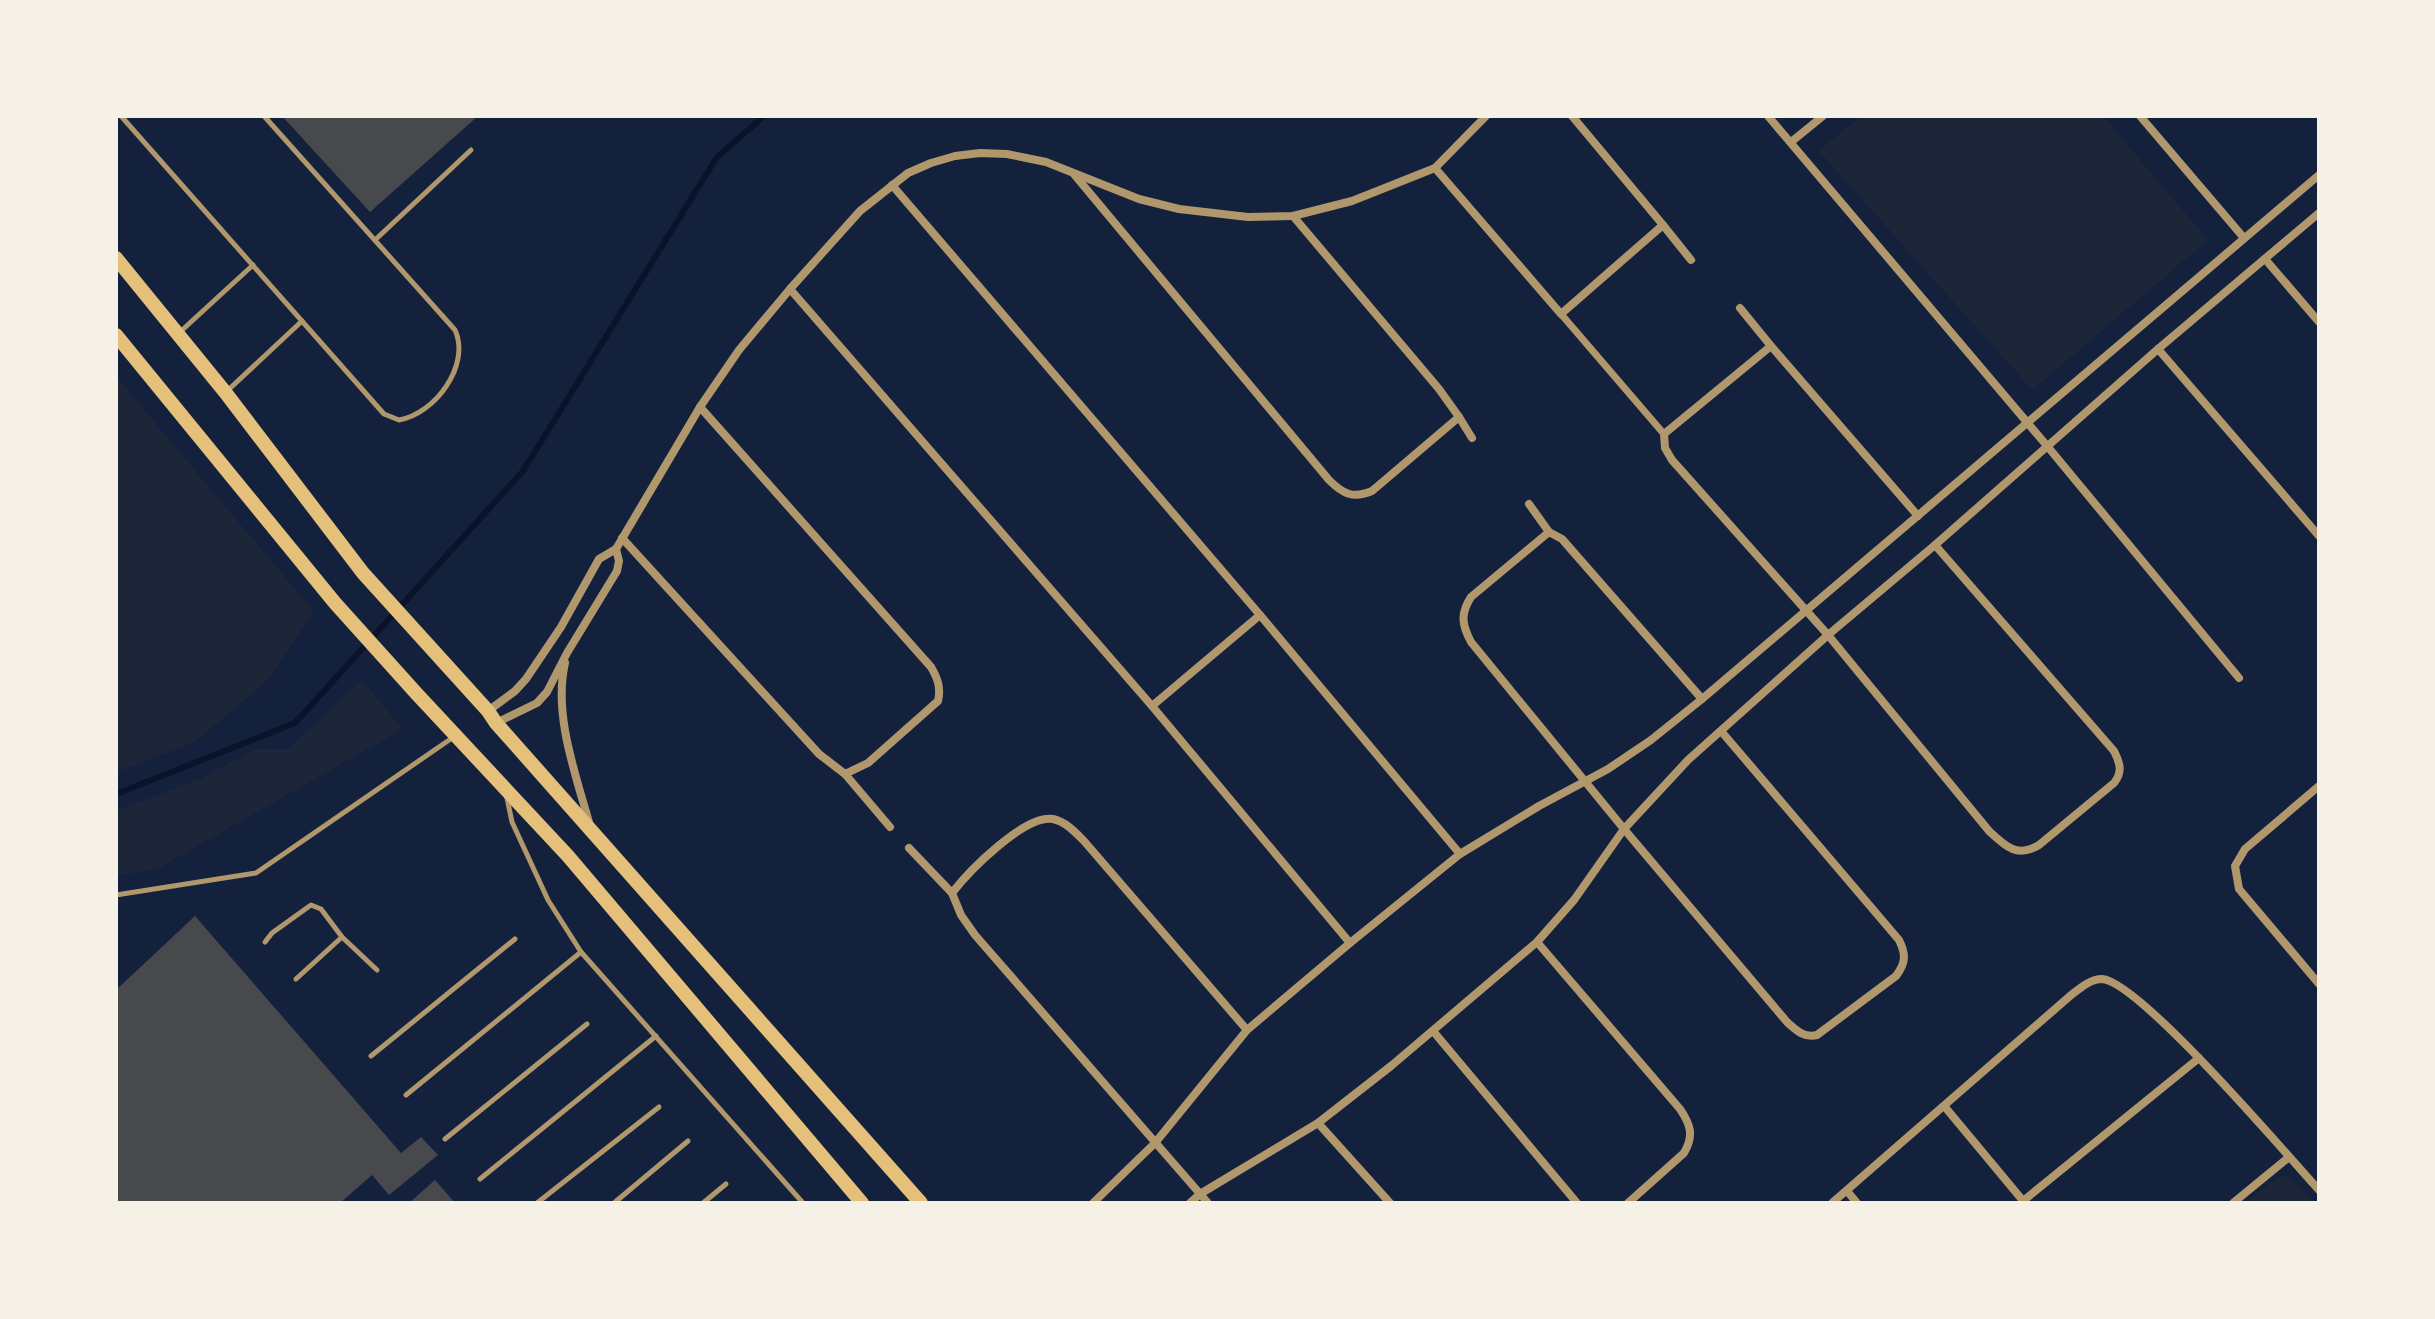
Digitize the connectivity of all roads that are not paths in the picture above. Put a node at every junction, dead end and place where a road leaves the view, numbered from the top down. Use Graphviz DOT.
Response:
graph roads {
  1 [pos="121,116"];
  2 [pos="264,116"];
  3 [pos="1486,116"];
  4 [pos="1572,116"];
  5 [pos="1768,116"];
  6 [pos="1823,116"];
  7 [pos="2140,116"];
  8 [pos="1791,142"];
  9 [pos="471,150"];
  10 [pos="1435,168"];
  11 [pos="1072,172"];
  12 [pos="2319,175"];
  13 [pos="892,185"];
  14 [pos="2319,213"];
  15 [pos="1293,216"];
  16 [pos="1663,225"];
  17 [pos="2244,238"];
  18 [pos="375,240"];
  19 [pos="116,258"];
  20 [pos="2265,259"];
  21 [pos="1691,260"];
  22 [pos="253,265"];
  23 [pos="790,289"];
  24 [pos="1740,308"];
  25 [pos="1561,314"];
  26 [pos="302,321"];
  27 [pos="2319,322"];
  28 [pos="178,334"];
  29 [pos="116,335"];
  30 [pos="1771,346"];
  31 [pos="2158,349"];
  32 [pos="225,392"];
  33 [pos="700,407"];
  34 [pos="1459,417"];
  35 [pos="2026,422"];
  36 [pos="1664,434"];
  37 [pos="1472,438"];
  38 [pos="2048,447"];
  39 [pos="1529,504"];
  40 [pos="1918,516"];
  41 [pos="1549,532"];
  42 [pos="2319,536"];
  43 [pos="622,538"];
  44 [pos="1935,545"];
  45 [pos="616,549"];
  46 [pos="1806,611"];
  47 [pos="1260,615"];
  48 [pos="1828,635"];
  49 [pos="567,653"];
  50 [pos="2239,678"];
  51 [pos="1702,699"];
  52 [pos="1152,706"];
  53 [pos="492,717"];
  54 [pos="1721,731"];
  55 [pos="456,736"];
  56 [pos="845,774"];
  57 [pos="1585,780"];
  58 [pos="2319,786"];
  59 [pos="506,790"];
  60 [pos="590,826"];
  61 [pos="890,827"];
  62 [pos="1624,829"];
  63 [pos="909,848"];
  64 [pos="1460,854"];
  65 [pos="952,893"];
  66 [pos="116,895"];
  67 [pos="342,937"];
  68 [pos="515,939"];
  69 [pos="265,942"];
  70 [pos="1537,942"];
  71 [pos="1350,943"];
  72 [pos="581,952"];
  73 [pos="377,970"];
  74 [pos="296,979"];
  75 [pos="2319,984"];
  76 [pos="587,1024"];
  77 [pos="1247,1030"];
  78 [pos="1433,1031"];
  79 [pos="656,1036"];
  80 [pos="371,1056"];
  81 [pos="2199,1058"];
  82 [pos="406,1095"];
  83 [pos="659,1107"];
  84 [pos="1945,1107"];
  85 [pos="1318,1123"];
  86 [pos="445,1139"];
  87 [pos="688,1141"];
  88 [pos="1155,1143"];
  89 [pos="2289,1157"];
  90 [pos="480,1179"];
  91 [pos="726,1184"];
  92 [pos="2319,1190"];
  93 [pos="1847,1191"];
  94 [pos="1200,1194"];
  95 [pos="2024,1202"];
  96 [pos="537,1203"];
  97 [pos="614,1203"];
  98 [pos="703,1203"];
  99 [pos="802,1203"];
  100 [pos="862,1203"];
  101 [pos="921,1203"];
  102 [pos="1093,1203"];
  103 [pos="1190,1203"];
  104 [pos="1208,1203"];
  105 [pos="1390,1203"];
  106 [pos="1577,1203"];
  107 [pos="1628,1203"];
  108 [pos="1832,1203"];
  109 [pos="1857,1203"];
  110 [pos="2233,1203"];
  1 -- 22 [label="lane"];
  2 -- 18 [label="lane"];
  3 -- 10 [label="street"];
  4 -- 16 [label="street"];
  5 -- 8 [label="street"];
  6 -- 8 [label="street"];
  7 -- 17 [label="street"];
  8 -- 35 [label="street"];
  9 -- 18 [label="lane"];
  10 -- 15 [label="street"];
  10 -- 25 [label="street"];
  11 -- 13 [label="street"];
  11 -- 15 [label="street"];
  11 -- 34 [label="street"];
  12 -- 17 [label="street"];
  13 -- 23 [label="street"];
  13 -- 47 [label="street"];
  14 -- 20 [label="street"];
  15 -- 34 [label="street"];
  16 -- 21 [label="street"];
  16 -- 25 [label="street"];
  17 -- 35 [label="street"];
  18 -- 26 [label="lane"];
  19 -- 28 [label="main road"];
  20 -- 27 [label="street"];
  20 -- 31 [label="street"];
  22 -- 26 [label="lane"];
  22 -- 28 [label="lane"];
  23 -- 33 [label="street"];
  23 -- 52 [label="street"];
  24 -- 30 [label="street"];
  25 -- 36 [label="street"];
  26 -- 32 [label="lane"];
  28 -- 32 [label="main road"];
  29 -- 55 [label="main road"];
  30 -- 36 [label="street"];
  30 -- 40 [label="street"];
  31 -- 38 [label="street"];
  31 -- 42 [label="street"];
  32 -- 53 [label="main road"];
  33 -- 43 [label="street"];
  33 -- 56 [label="street"];
  34 -- 37 [label="street"];
  35 -- 38 [label="street"];
  35 -- 40 [label="street"];
  36 -- 46 [label="street"];
  38 -- 44 [label="street"];
  38 -- 50 [label="street"];
  39 -- 41 [label="street"];
  40 -- 46 [label="street"];
  41 -- 51 [label="street"];
  41 -- 57 [label="street"];
  43 -- 45 [label="street"];
  43 -- 56 [label="street"];
  44 -- 48 [label="street"];
  44 -- 48 [label="street"];
  45 -- 49 [label="street"];
  45 -- 53 [label="street"];
  46 -- 48 [label="street"];
  46 -- 51 [label="street"];
  47 -- 52 [label="street"];
  47 -- 64 [label="street"];
  48 -- 54 [label="street"];
  49 -- 53 [label="street"];
  49 -- 60 [label="street"];
  51 -- 57 [label="street"];
  52 -- 71 [label="street"];
  53 -- 60 [label="main road"];
  54 -- 62 [label="street"];
  54 -- 62 [label="street"];
  55 -- 59 [label="main road"];
  55 -- 66 [label="lane"];
  56 -- 61 [label="street"];
  57 -- 62 [label="street"];
  57 -- 64 [label="street"];
  58 -- 75 [label="street"];
  59 -- 72 [label="lane"];
  59 -- 100 [label="main road"];
  60 -- 101 [label="main road"];
  62 -- 70 [label="street"];
  63 -- 65 [label="street"];
  64 -- 71 [label="street"];
  65 -- 77 [label="street"];
  65 -- 88 [label="street"];
  67 -- 69 [label="lane"];
  67 -- 73 [label="lane"];
  67 -- 74 [label="lane"];
  68 -- 80 [label="lane"];
  70 -- 78 [label="street"];
  70 -- 107 [label="street"];
  71 -- 77 [label="street"];
  72 -- 79 [label="lane"];
  72 -- 82 [label="lane"];
  76 -- 86 [label="lane"];
  77 -- 88 [label="street"];
  78 -- 85 [label="street"];
  78 -- 106 [label="street"];
  79 -- 90 [label="lane"];
  79 -- 99 [label="lane"];
  81 -- 84 [label="street"];
  81 -- 89 [label="street"];
  81 -- 95 [label="street"];
  83 -- 96 [label="lane"];
  84 -- 93 [label="street"];
  84 -- 95 [label="street"];
  85 -- 94 [label="street"];
  85 -- 105 [label="street"];
  87 -- 97 [label="lane"];
  88 -- 94 [label="street"];
  88 -- 102 [label="street"];
  89 -- 92 [label="street"];
  89 -- 110 [label="street"];
  91 -- 98 [label="lane"];
  93 -- 108 [label="street"];
  93 -- 109 [label="street"];
  94 -- 103 [label="street"];
  94 -- 104 [label="street"];
}
